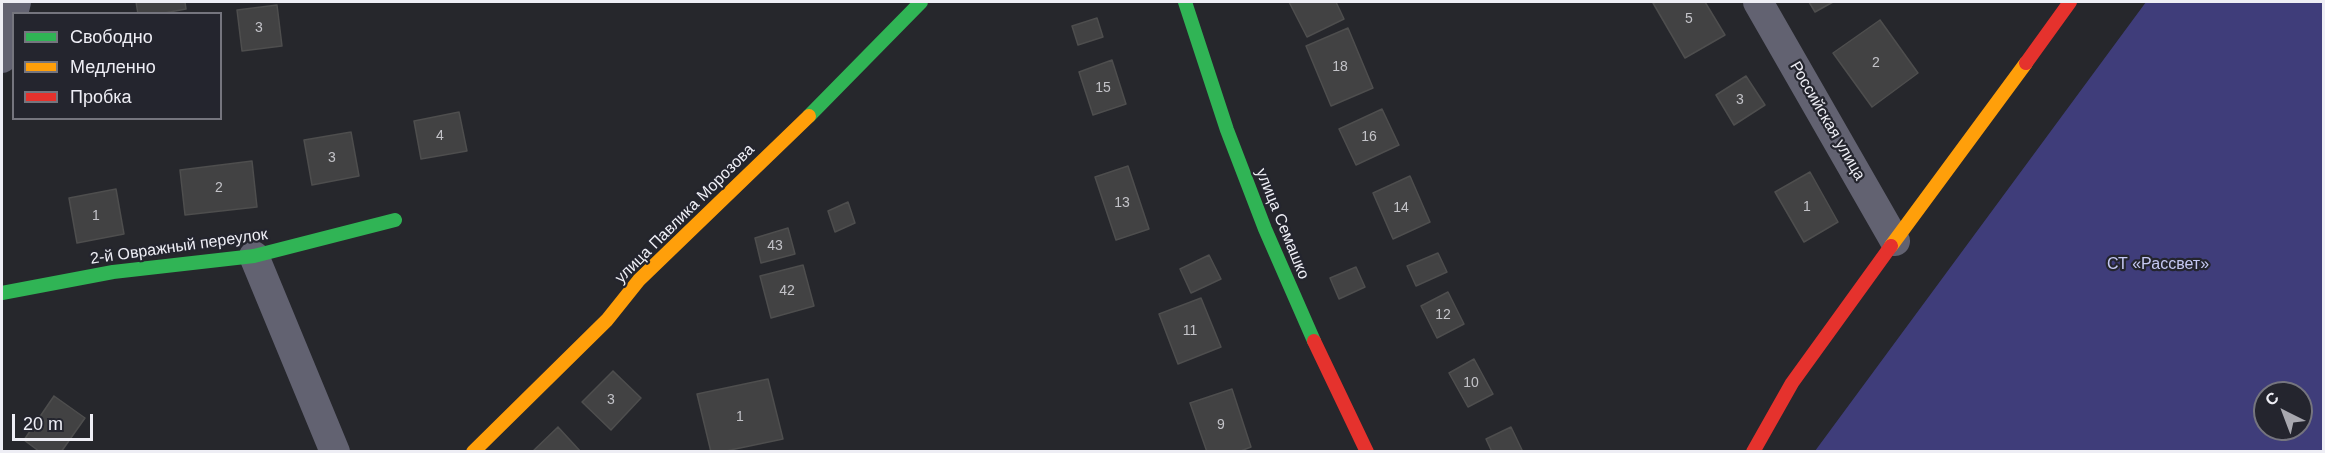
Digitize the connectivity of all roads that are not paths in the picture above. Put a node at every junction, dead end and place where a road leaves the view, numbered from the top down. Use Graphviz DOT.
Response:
graph roads {
  1 [pos="921,2"];
  2 [pos="1185,2"];
  3 [pos="1758,2"];
  4 [pos="2070,2"];
  5 [pos="12,18"];
  6 [pos="2,58"];
  7 [pos="395,220"];
  8 [pos="1895,241"];
  9 [pos="254,256"];
  10 [pos="2,293"];
  11 [pos="335,452"];
  12 [pos="473,452"];
  13 [pos="1367,452"];
  14 [pos="1753,452"];
  1 -- 12 [label="street, улица Павлика Морозова"];
  2 -- 13 [label="street, улица Семашко"];
  3 -- 8 [label="street, Российская улица"];
  4 -- 8 [label="street"];
  5 -- 6 [label="street"];
  7 -- 9 [label="street, 2-й Овражный переулок"];
  8 -- 14 [label="street"];
  9 -- 10 [label="street, 2-й Овражный переулок"];
  9 -- 11 [label="street"];
}
